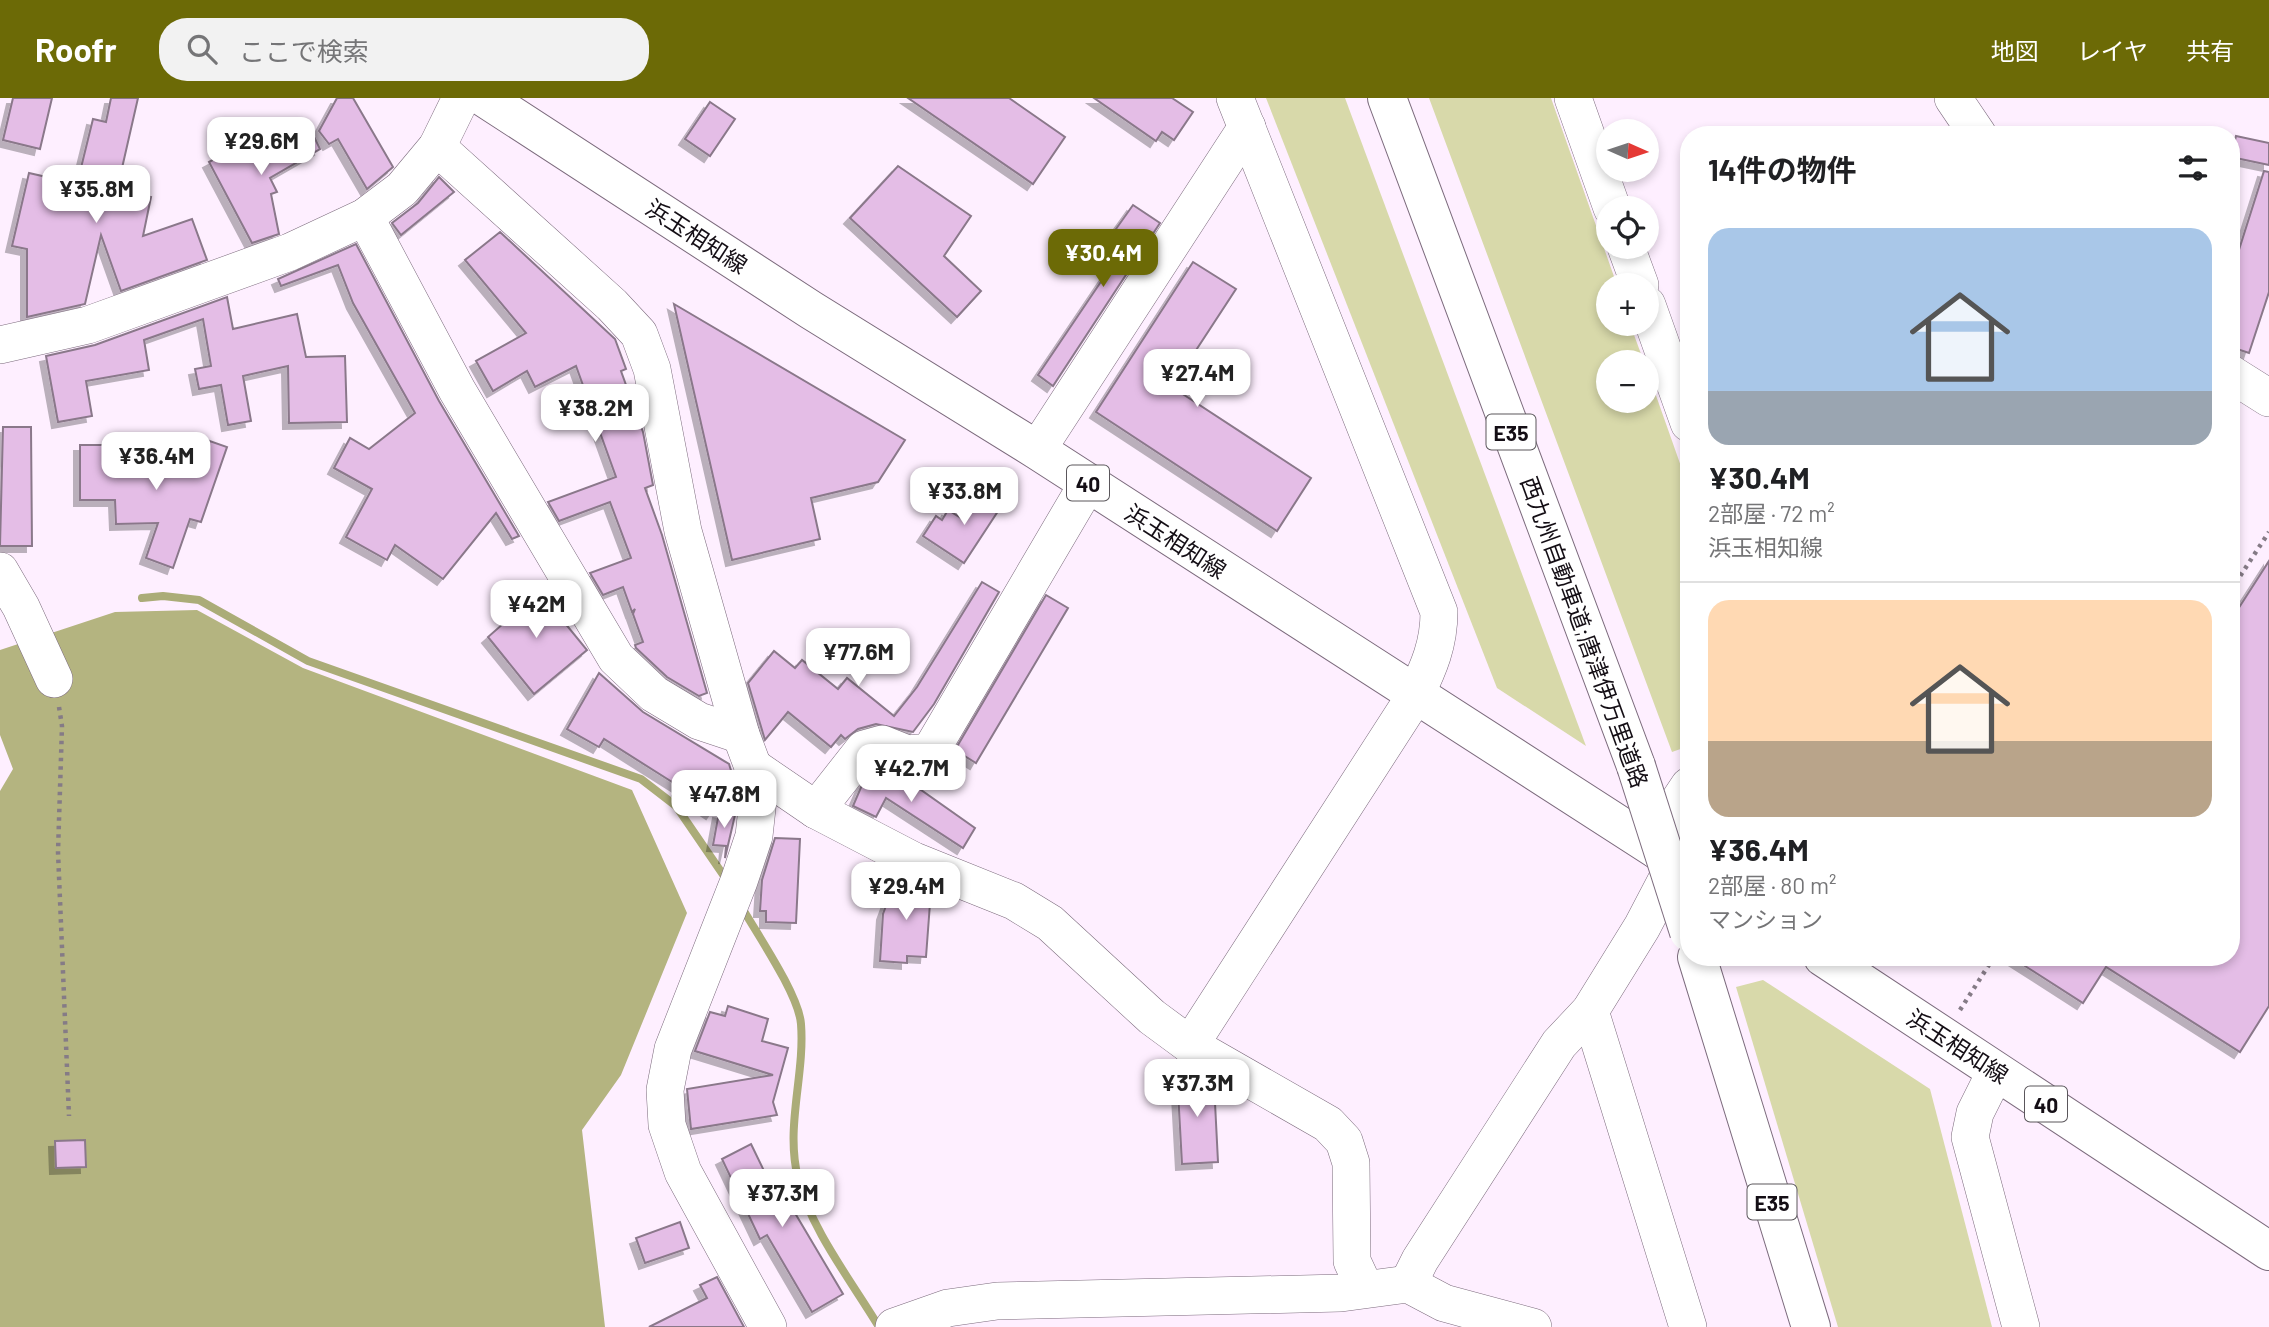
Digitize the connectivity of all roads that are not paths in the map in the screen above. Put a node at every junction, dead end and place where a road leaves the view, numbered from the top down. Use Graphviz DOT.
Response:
graph roads {
  1 [pos="461,98"];
  2 [pos="485,98"];
  3 [pos="1387,98"];
  4 [pos="1573,98"];
  5 [pos="1953,98"];
  6 [pos="1241,113"];
  7 [pos="1972,126"];
  8 [pos="437,147"];
  9 [pos="1608,196"];
  10 [pos="365,217"];
  11 [pos="1658,336"];
  12 [pos="0,345"];
  13 [pos="2240,380"];
  14 [pos="1680,397"];
  15 [pos="2269,398"];
  16 [pos="1037,450"];
  17 [pos="1088,483"];
  18 [pos="0,571"];
  19 [pos="54,678"];
  20 [pos="1415,696"];
  21 [pos="747,751"];
  22 [pos="1680,800"];
  23 [pos="816,810"];
  24 [pos="1674,861"];
  25 [pos="1680,904"];
  26 [pos="1700,966"];
  27 [pos="1836,966"];
  28 [pos="1590,1011"];
  29 [pos="1190,1045"];
  30 [pos="1996,1071"];
  31 [pos="1734,1077"];
  32 [pos="2269,1251"];
  33 [pos="1408,1284"];
  34 [pos="1365,1289"];
  35 [pos="1443,1315"];
  36 [pos="896,1326"];
  37 [pos="768,1327"];
  38 [pos="1533,1327"];
  39 [pos="1688,1327"];
  40 [pos="1794,1327"];
  41 [pos="1811,1327"];
  42 [pos="2021,1327"];
  1 -- 8 [label="street"];
  2 -- 16 [label="main road, 浜玉相知線 / 40"];
  3 -- 25 [label="main road, 西九州自動車道;唐津伊万里道路 / E35, bridge"];
  4 -- 9 [label="street"];
  5 -- 7 [label="street"];
  6 -- 16 [label="street"];
  6 -- 20 [label="street"];
  8 -- 10 [label="street"];
  8 -- 21 [label="street"];
  10 -- 12 [label="street"];
  10 -- 21 [label="street"];
  11 -- 14 [label="street"];
  13 -- 15 [label="street"];
  16 -- 17 [label="main road, 浜玉相知線 / 40"];
  17 -- 20 [label="main road, 浜玉相知線 / 40"];
  17 -- 23 [label="street"];
  18 -- 19 [label="street"];
  20 -- 24 [label="main road, 浜玉相知線 / 40"];
  20 -- 29 [label="street"];
  21 -- 23 [label="street"];
  21 -- 37 [label="street"];
  22 -- 24 [label="street"];
  23 -- 29 [label="street"];
  24 -- 28 [label="street"];
  26 -- 31 [label="main road, E35"];
  27 -- 30 [label="main road, 浜玉相知線 / 40"];
  28 -- 33 [label="street"];
  28 -- 39 [label="street"];
  29 -- 34 [label="street"];
  30 -- 32 [label="main road, 浜玉相知線 / 40"];
  30 -- 42 [label="street"];
  31 -- 40 [label="main road, E35"];
  31 -- 41 [label="main road, E35"];
  33 -- 34 [label="street"];
  33 -- 35 [label="street"];
  34 -- 36 [label="street"];
  35 -- 38 [label="street"];
}
